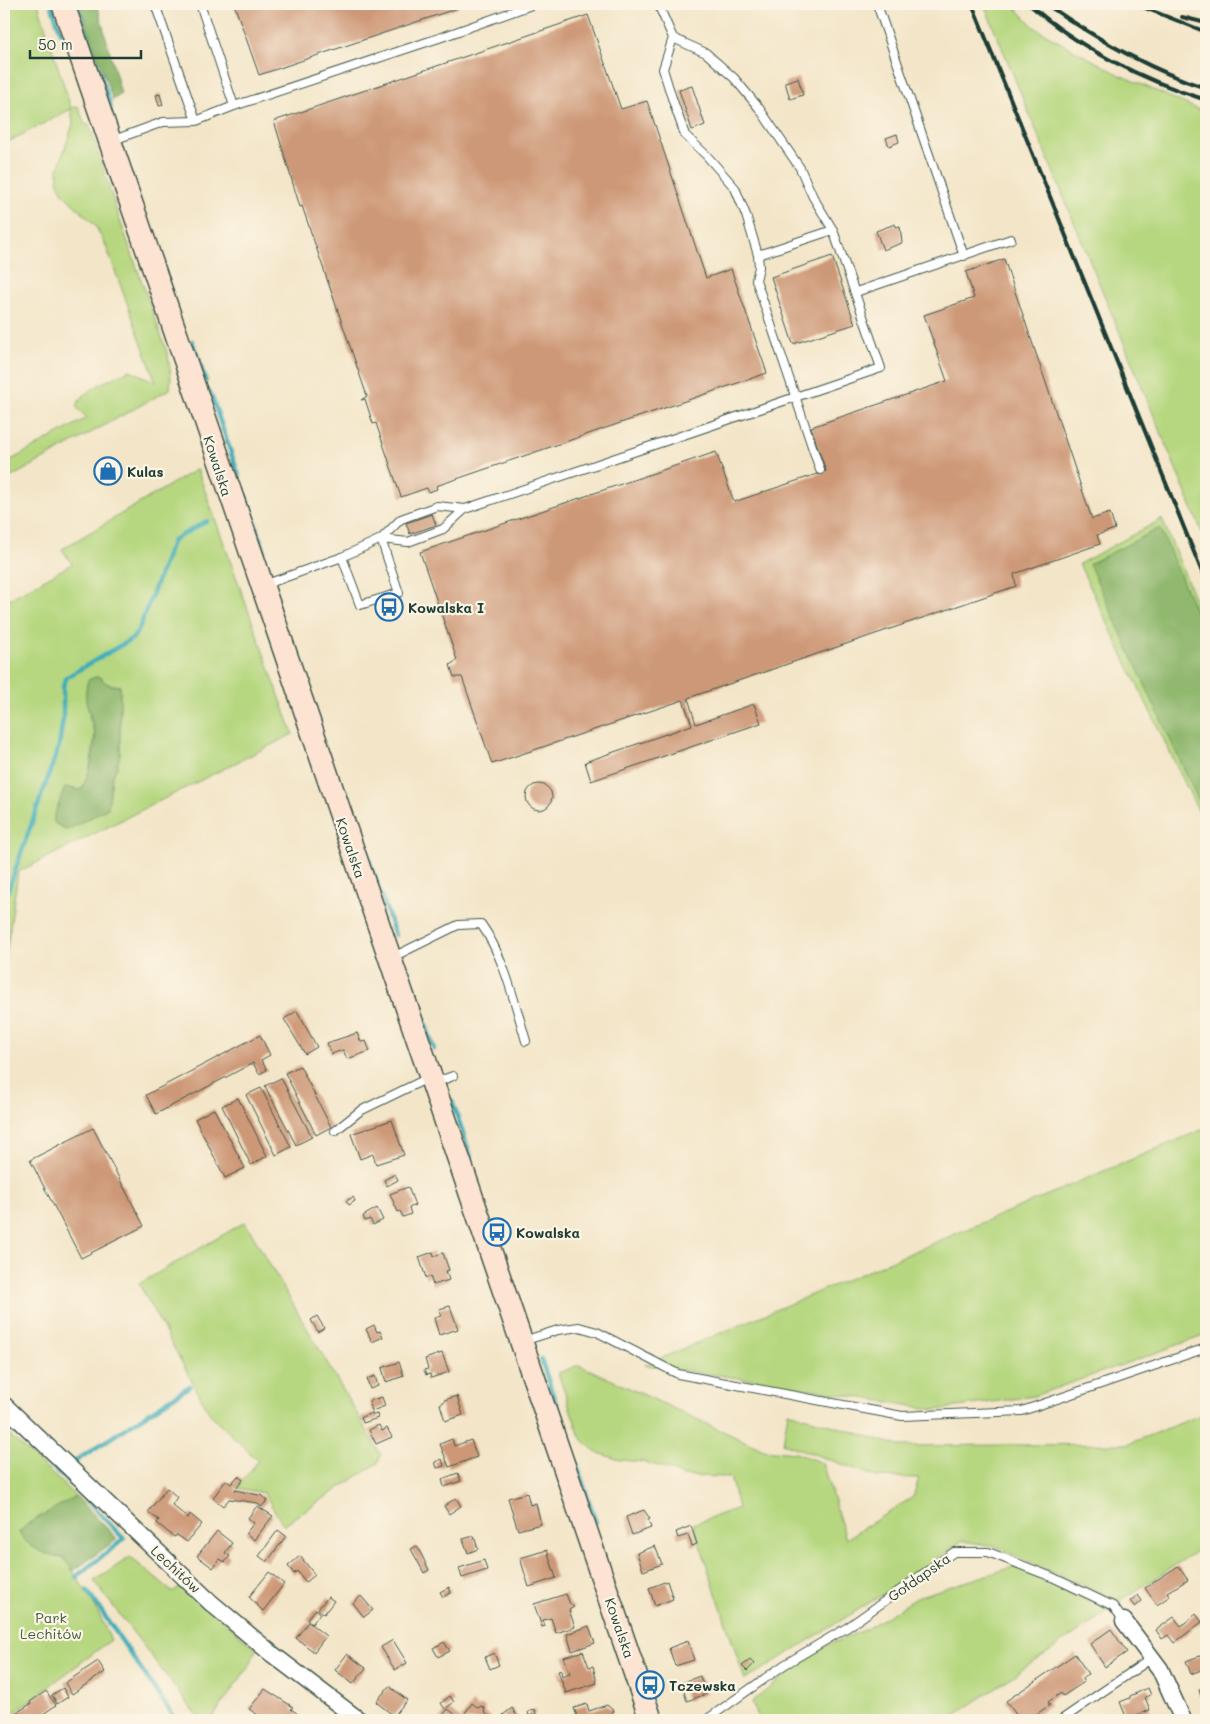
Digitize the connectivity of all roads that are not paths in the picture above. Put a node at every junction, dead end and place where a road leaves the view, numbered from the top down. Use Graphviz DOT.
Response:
graph roads {
  1 [pos="63,4"];
  2 [pos="155,4"];
  3 [pos="200,4"];
  4 [pos="534,4"];
  5 [pos="658,4"];
  6 [pos="877,4"];
  7 [pos="674,38"];
  8 [pos="234,106"];
  9 [pos="196,121"];
  10 [pos="110,141"];
  11 [pos="833,230"];
  12 [pos="1011,239"];
  13 [pos="758,255"];
  14 [pos="964,256"];
  15 [pos="856,292"];
  16 [pos="795,397"];
  17 [pos="820,470"];
  18 [pos="465,509"];
  19 [pos="381,539"];
  20 [pos="342,557"];
  21 [pos="259,586"];
  22 [pos="389,959"];
  23 [pos="526,1041"];
  24 [pos="453,1076"];
  25 [pos="431,1080"];
  26 [pos="335,1130"];
  27 [pos="521,1342"];
  28 [pos="1206,1348"];
  29 [pos="4,1405"];
  30 [pos="1124,1620"];
  31 [pos="1152,1658"];
  32 [pos="359,1720"];
  33 [pos="651,1720"];
  34 [pos="706,1720"];
  35 [pos="1061,1720"];
  36 [pos="1183,1720"];
  1 -- 10 [label="street, Kowalska"];
  2 -- 9 [label="lane"];
  3 -- 8 [label="lane"];
  4 -- 8 [label="lane"];
  5 -- 7 [label="lane"];
  6 -- 14 [label="lane"];
  7 -- 11 [label="lane"];
  7 -- 13 [label="lane"];
  8 -- 9 [label="lane"];
  9 -- 10 [label="lane"];
  10 -- 21 [label="street, Kowalska"];
  11 -- 13 [label="lane"];
  11 -- 15 [label="lane"];
  12 -- 14 [label="lane"];
  13 -- 16 [label="lane"];
  14 -- 15 [label="lane"];
  15 -- 16 [label="lane"];
  16 -- 17 [label="lane"];
  16 -- 18 [label="lane"];
  18 -- 19 [label="lane"];
  18 -- 19 [label="lane"];
  19 -- 20 [label="lane"];
  19 -- 20 [label="lane"];
  20 -- 21 [label="lane"];
  21 -- 22 [label="street, Kowalska"];
  22 -- 23 [label="lane"];
  22 -- 25 [label="street, Kowalska"];
  24 -- 25 [label="lane"];
  25 -- 26 [label="lane"];
  25 -- 27 [label="street, Kowalska"];
  27 -- 28 [label="lane"];
  27 -- 33 [label="street, Kowalska"];
  29 -- 32 [label="street, Lechitów"];
  30 -- 31 [label="street, Gołdapska"];
  30 -- 34 [label="lane, Gołdapska"];
  31 -- 35 [label="lane"];
  31 -- 36 [label="street, Gołdapska"];
}
